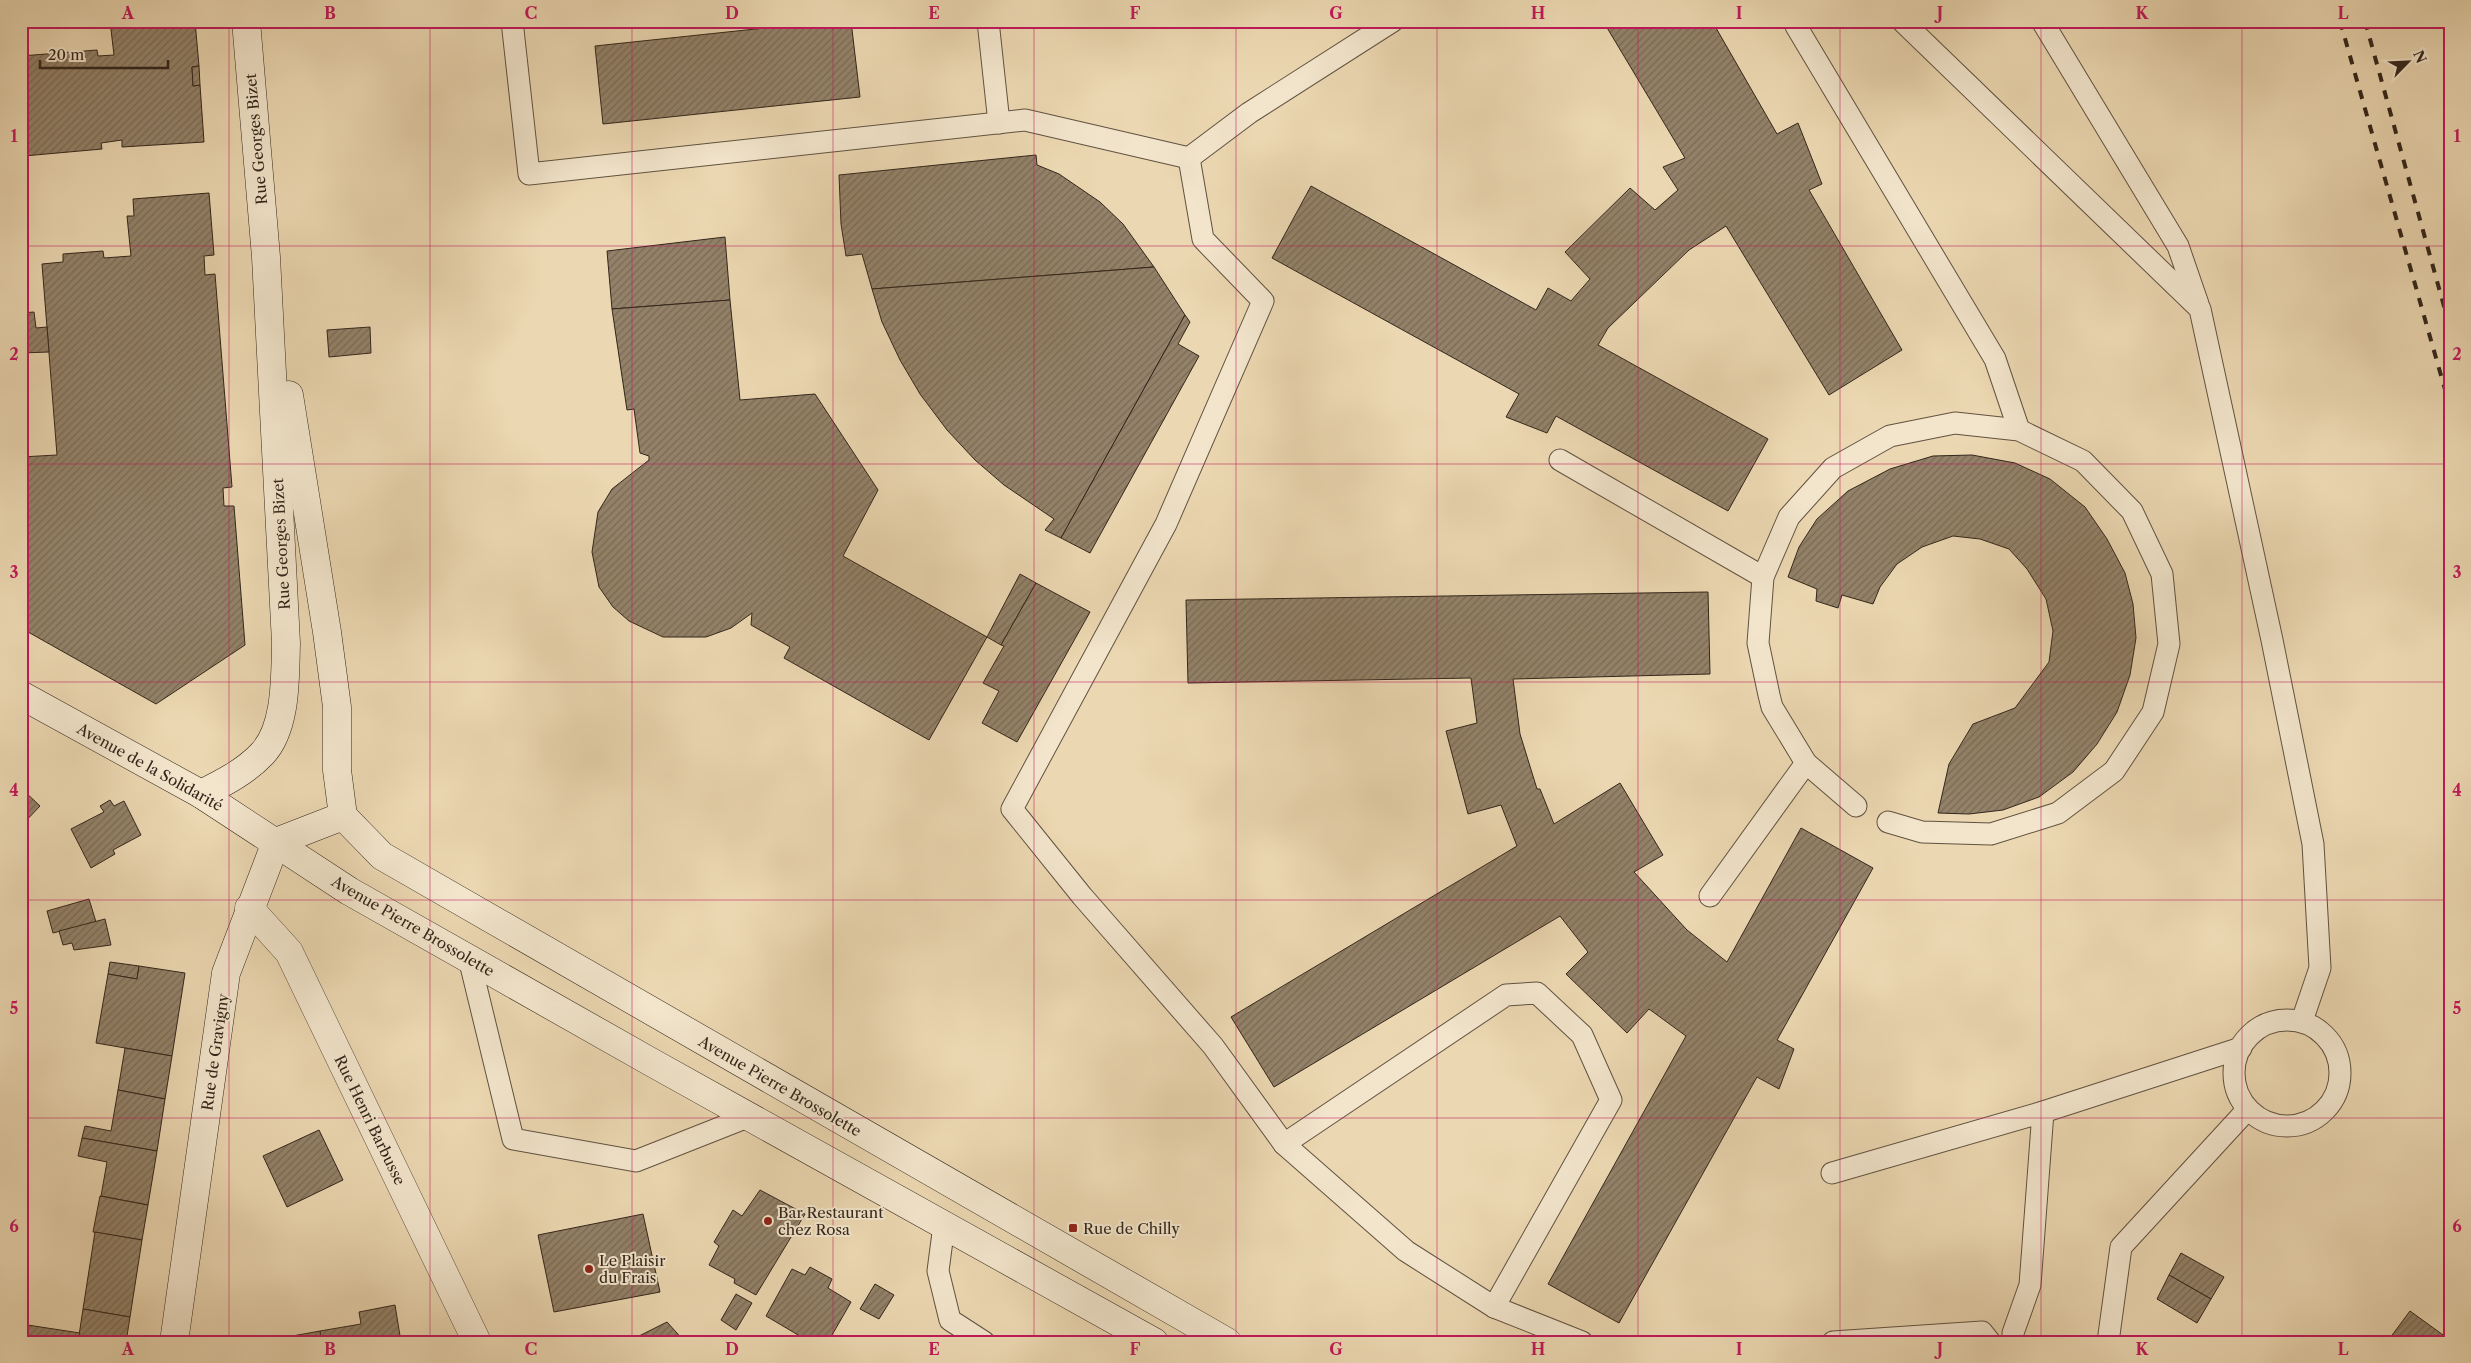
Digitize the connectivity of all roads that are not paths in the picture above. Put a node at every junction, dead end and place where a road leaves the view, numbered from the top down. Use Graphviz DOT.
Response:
graph roads {
  1 [pos="246,21"];
  2 [pos="512,21"];
  3 [pos="988,21"];
  4 [pos="1393,21"];
  5 [pos="1796,21"];
  6 [pos="1902,21"];
  7 [pos="2042,21"];
  8 [pos="999,123"];
  9 [pos="1189,158"];
  10 [pos="266,256"];
  11 [pos="2200,309"];
  12 [pos="2019,430"];
  13 [pos="1560,460"];
  14 [pos="1763,577"];
  15 [pos="21,695"];
  16 [pos="1806,763"];
  17 [pos="201,794"];
  18 [pos="1856,806"];
  19 [pos="343,816"];
  20 [pos="1888,822"];
  21 [pos="276,842"];
  22 [pos="1710,896"];
  23 [pos="249,908"];
  24 [pos="469,958"];
  25 [pos="2302,1020"];
  26 [pos="2241,1048"];
  27 [pos="2247,1110"];
  28 [pos="2043,1112"];
  29 [pos="750,1116"];
  30 [pos="1284,1144"];
  31 [pos="1832,1173"];
  32 [pos="944,1225"];
  33 [pos="1494,1307"];
  34 [pos="174,1342"];
  35 [pos="477,1342"];
  36 [pos="984,1342"];
  37 [pos="1154,1342"];
  38 [pos="1227,1342"];
  39 [pos="1582,1342"];
  40 [pos="1833,1342"];
  41 [pos="1990,1342"];
  42 [pos="2013,1342"];
  43 [pos="2108,1342"];
  1 -- 10 [label="main road, Rue Georges Bizet"];
  2 -- 8 [label="lane"];
  3 -- 8 [label="lane"];
  4 -- 9 [label="lane"];
  5 -- 12 [label="lane"];
  6 -- 11 [label="lane"];
  7 -- 11 [label="lane"];
  8 -- 9 [label="lane"];
  9 -- 30 [label="lane"];
  10 -- 17 [label="main road, Rue Georges Bizet"];
  10 -- 19 [label="main road, Rue Georges Bizet"];
  11 -- 25 [label="lane"];
  12 -- 14 [label="lane"];
  12 -- 20 [label="lane"];
  13 -- 14 [label="lane"];
  14 -- 16 [label="lane"];
  15 -- 17 [label="main road, Avenue de la Solidarité"];
  16 -- 18 [label="lane"];
  16 -- 22 [label="lane"];
  17 -- 21 [label="main road, Avenue de la Solidarité"];
  19 -- 21 [label="main road"];
  19 -- 38 [label="main road, Avenue Pierre Brossolette"];
  21 -- 23 [label="main road, Rue de Gravigny"];
  21 -- 24 [label="main road, Avenue Pierre Brossolette"];
  23 -- 34 [label="main road, Rue de Gravigny"];
  23 -- 35 [label="main road, Rue Henri Barbusse"];
  24 -- 29 [label="main road, Avenue Pierre Brossolette"];
  24 -- 29 [label="lane"];
  25 -- 26 [label="lane"];
  25 -- 27 [label="lane"];
  26 -- 27 [label="lane"];
  26 -- 28 [label="lane"];
  27 -- 43 [label="lane"];
  28 -- 31 [label="lane"];
  28 -- 42 [label="lane"];
  29 -- 32 [label="main road, Avenue Pierre Brossolette"];
  30 -- 33 [label="lane"];
  30 -- 33 [label="lane"];
  32 -- 36 [label="lane"];
  32 -- 37 [label="main road, Avenue Pierre Brossolette"];
  33 -- 39 [label="lane"];
  40 -- 41 [label="lane"];
}
